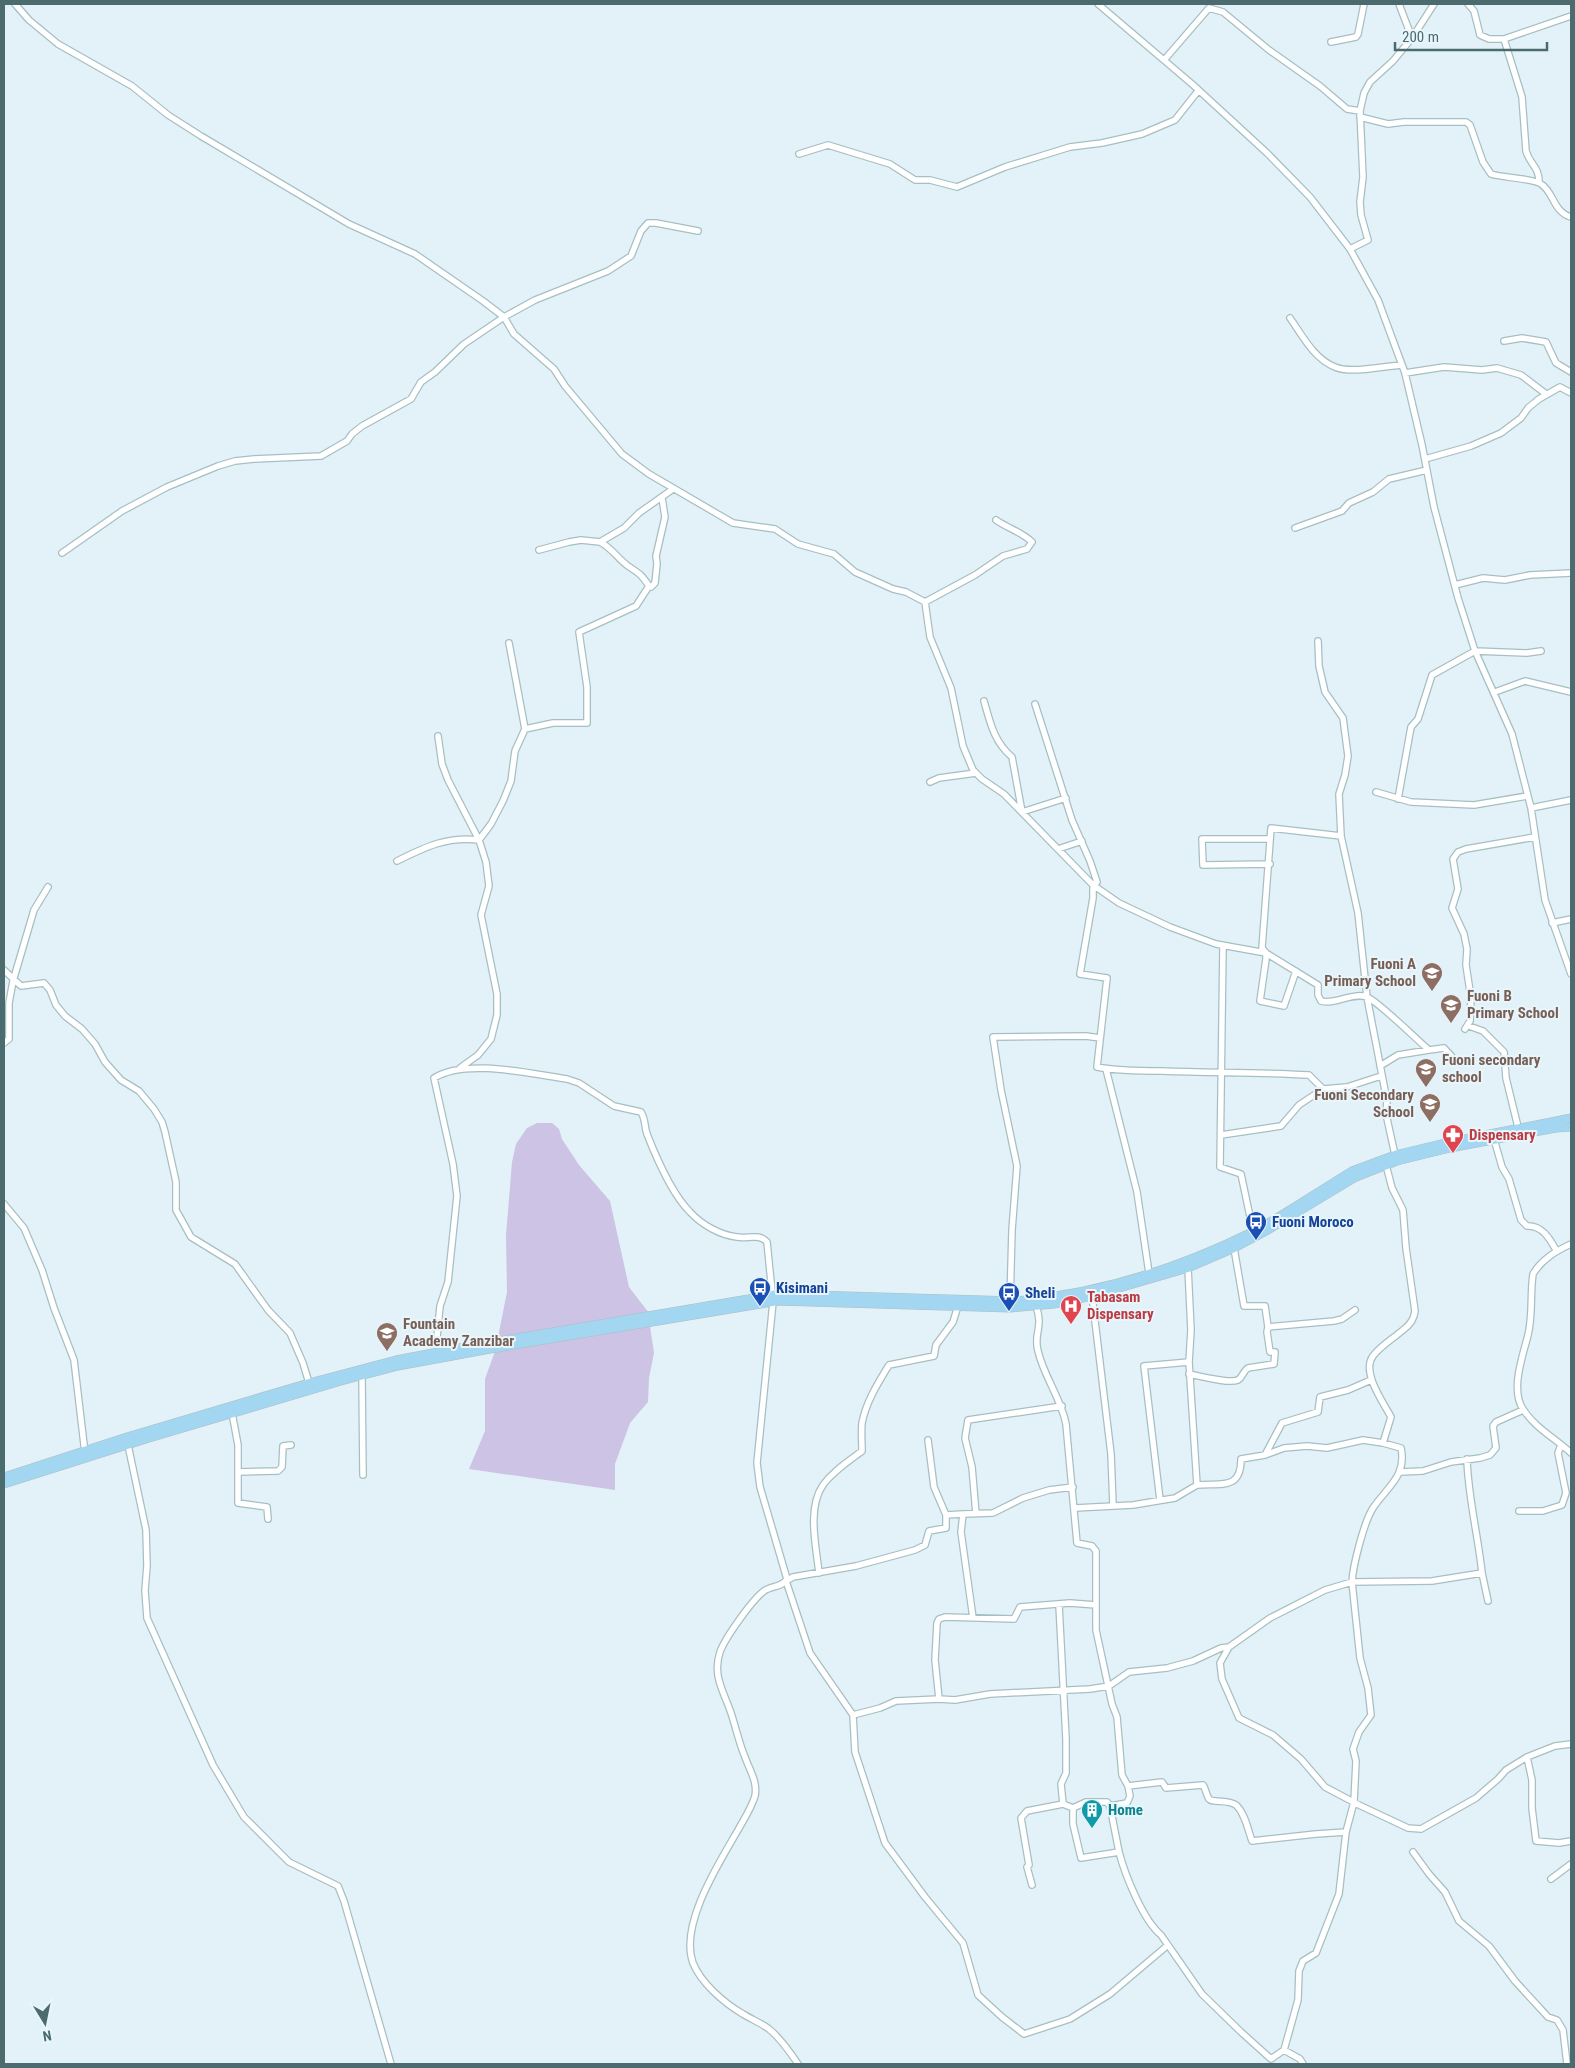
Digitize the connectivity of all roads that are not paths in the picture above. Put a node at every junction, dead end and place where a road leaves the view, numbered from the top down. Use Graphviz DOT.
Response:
graph roads {
  1 [pos="15,4"];
  2 [pos="1098,4"];
  3 [pos="1364,4"];
  4 [pos="1399,4"];
  5 [pos="1434,4"];
  6 [pos="1468,4"];
  7 [pos="1571,16"];
  8 [pos="1412,38"];
  9 [pos="1504,39"];
  10 [pos="1331,42"];
  11 [pos="1165,59"];
  12 [pos="1198,91"];
  13 [pos="1360,114"];
  14 [pos="799,154"];
  15 [pos="1539,182"];
  16 [pos="1571,217"];
  17 [pos="698,231"];
  18 [pos="1350,248"];
  19 [pos="504,317"];
  20 [pos="1290,318"];
  21 [pos="1504,341"];
  22 [pos="1402,365"];
  23 [pos="1405,372"];
  24 [pos="1571,372"];
  25 [pos="1571,393"];
  26 [pos="1546,394"];
  27 [pos="1425,460"];
  28 [pos="1427,470"];
  29 [pos="673,489"];
  30 [pos="662,498"];
  31 [pos="996,520"];
  32 [pos="1295,528"];
  33 [pos="600,542"];
  34 [pos="539,550"];
  35 [pos="62,553"];
  36 [pos="1571,573"];
  37 [pos="1455,585"];
  38 [pos="649,586"];
  39 [pos="924,602"];
  40 [pos="1318,641"];
  41 [pos="509,643"];
  42 [pos="1475,651"];
  43 [pos="1542,651"];
  44 [pos="1494,692"];
  45 [pos="1571,692"];
  46 [pos="984,701"];
  47 [pos="1035,704"];
  48 [pos="525,729"];
  49 [pos="438,736"];
  50 [pos="976,773"];
  51 [pos="930,782"];
  52 [pos="1376,792"];
  53 [pos="1527,796"];
  54 [pos="1066,798"];
  55 [pos="1398,799"];
  56 [pos="1571,800"];
  57 [pos="1531,808"];
  58 [pos="1022,812"];
  59 [pos="1341,836"];
  60 [pos="1535,837"];
  61 [pos="1270,839"];
  62 [pos="479,840"];
  63 [pos="1082,841"];
  64 [pos="1058,849"];
  65 [pos="397,860"];
  66 [pos="1270,864"];
  67 [pos="1093,884"];
  68 [pos="48,888"];
  69 [pos="1571,919"];
  70 [pos="1552,923"];
  71 [pos="1223,946"];
  72 [pos="1266,953"];
  73 [pos="4,970"];
  74 [pos="1296,971"];
  75 [pos="1571,974"];
  76 [pos="13,981"];
  77 [pos="1367,997"];
  78 [pos="1100,1038"];
  79 [pos="4,1043"];
  80 [pos="1429,1050"];
  81 [pos="1456,1060"];
  82 [pos="1380,1066"];
  83 [pos="460,1068"];
  84 [pos="1106,1069"];
  85 [pos="1220,1073"];
  86 [pos="1382,1076"];
  87 [pos="1323,1089"];
  88 [pos="1571,1112"];
  89 [pos="1571,1118"];
  90 [pos="1555,1121"];
  91 [pos="1518,1127"];
  92 [pos="1571,1127"];
  93 [pos="1221,1134"];
  94 [pos="1494,1139"];
  95 [pos="1395,1155"];
  96 [pos="1386,1165"];
  97 [pos="4,1204"];
  98 [pos="1253,1231"];
  99 [pos="1571,1244"];
  100 [pos="1234,1248"];
  101 [pos="1556,1250"];
  102 [pos="1188,1268"];
  103 [pos="1149,1273"];
  104 [pos="1092,1296"];
  105 [pos="773,1298"];
  106 [pos="1010,1304"];
  107 [pos="958,1306"];
  108 [pos="1036,1306"];
  109 [pos="1355,1310"];
  110 [pos="1268,1327"];
  111 [pos="489,1346"];
  112 [pos="442,1351"];
  113 [pos="1189,1362"];
  114 [pos="1190,1374"];
  115 [pos="362,1376"];
  116 [pos="1372,1380"];
  117 [pos="309,1383"];
  118 [pos="1062,1406"];
  119 [pos="1523,1410"];
  120 [pos="232,1413"];
  121 [pos="928,1440"];
  122 [pos="1383,1443"];
  123 [pos="128,1445"];
  124 [pos="291,1445"];
  125 [pos="1561,1445"];
  126 [pos="1571,1453"];
  127 [pos="85,1454"];
  128 [pos="1265,1455"];
  129 [pos="1467,1459"];
  130 [pos="238,1472"];
  131 [pos="1400,1472"];
  132 [pos="363,1475"];
  133 [pos="4,1477"];
  134 [pos="4,1484"];
  135 [pos="1197,1485"];
  136 [pos="1073,1487"];
  137 [pos="1160,1500"];
  138 [pos="1114,1505"];
  139 [pos="1074,1508"];
  140 [pos="1519,1511"];
  141 [pos="963,1514"];
  142 [pos="976,1514"];
  143 [pos="946,1515"];
  144 [pos="268,1519"];
  145 [pos="818,1573"];
  146 [pos="1482,1573"];
  147 [pos="786,1581"];
  148 [pos="1352,1582"];
  149 [pos="1488,1600"];
  150 [pos="1059,1605"];
  151 [pos="1096,1605"];
  152 [pos="973,1618"];
  153 [pos="1229,1647"];
  154 [pos="1109,1686"];
  155 [pos="1063,1690"];
  156 [pos="939,1699"];
  157 [pos="853,1715"];
  158 [pos="1571,1744"];
  159 [pos="1527,1757"];
  160 [pos="1128,1786"];
  161 [pos="1354,1802"];
  162 [pos="1063,1804"];
  163 [pos="1110,1806"];
  164 [pos="1073,1808"];
  165 [pos="1346,1832"];
  166 [pos="1571,1841"];
  167 [pos="1118,1852"];
  168 [pos="1414,1852"];
  169 [pos="1571,1864"];
  170 [pos="1551,1879"];
  171 [pos="1032,1885"];
  172 [pos="1168,1945"];
  173 [pos="1284,2050"];
  174 [pos="1271,2062"];
  175 [pos="391,2064"];
  176 [pos="798,2064"];
  177 [pos="1303,2064"];
  178 [pos="1567,2064"];
  1 -- 19 [label="street"];
  2 -- 11 [label="street"];
  3 -- 10 [label="street"];
  4 -- 8 [label="street"];
  5 -- 8 [label="street"];
  6 -- 9 [label="street"];
  7 -- 9 [label="street"];
  8 -- 13 [label="street"];
  9 -- 15 [label="street"];
  11 -- 12 [label="street"];
  11 -- 13 [label="street"];
  12 -- 14 [label="street"];
  12 -- 18 [label="street"];
  13 -- 15 [label="street"];
  13 -- 18 [label="street"];
  15 -- 16 [label="street"];
  17 -- 19 [label="street"];
  18 -- 22 [label="street"];
  19 -- 29 [label="street"];
  19 -- 35 [label="street"];
  20 -- 22 [label="street"];
  21 -- 24 [label="street"];
  22 -- 23 [label="street"];
  23 -- 26 [label="street"];
  23 -- 27 [label="street"];
  25 -- 26 [label="street"];
  26 -- 27 [label="street"];
  27 -- 28 [label="street"];
  28 -- 32 [label="street"];
  28 -- 37 [label="street"];
  29 -- 30 [label="street"];
  29 -- 39 [label="street"];
  30 -- 33 [label="street"];
  30 -- 38 [label="street"];
  31 -- 39 [label="street"];
  33 -- 34 [label="street"];
  33 -- 38 [label="street"];
  36 -- 37 [label="street"];
  37 -- 42 [label="street"];
  38 -- 48 [label="street"];
  39 -- 50 [label="street"];
  40 -- 59 [label="street"];
  41 -- 48 [label="street"];
  42 -- 43 [label="street"];
  42 -- 44 [label="street"];
  42 -- 55 [label="street"];
  44 -- 45 [label="street"];
  44 -- 53 [label="street"];
  46 -- 58 [label="street"];
  47 -- 54 [label="street"];
  48 -- 62 [label="street"];
  49 -- 62 [label="street"];
  50 -- 51 [label="street"];
  50 -- 58 [label="street"];
  52 -- 55 [label="street"];
  53 -- 55 [label="street"];
  53 -- 57 [label="street"];
  54 -- 58 [label="street"];
  54 -- 63 [label="street"];
  56 -- 57 [label="street"];
  57 -- 60 [label="street"];
  58 -- 64 [label="street"];
  59 -- 61 [label="street"];
  59 -- 77 [label="street"];
  60 -- 70 [label="street"];
  60 -- 91 [label="street"];
  61 -- 66 [label="street"];
  61 -- 66 [label="street"];
  62 -- 65 [label="street"];
  62 -- 83 [label="street"];
  63 -- 64 [label="street"];
  63 -- 67 [label="street"];
  64 -- 67 [label="street"];
  66 -- 72 [label="street"];
  67 -- 71 [label="street"];
  67 -- 78 [label="street"];
  68 -- 76 [label="street"];
  69 -- 70 [label="street"];
  70 -- 75 [label="street"];
  71 -- 72 [label="street"];
  71 -- 85 [label="street"];
  72 -- 74 [label="street"];
  72 -- 74 [label="street"];
  73 -- 76 [label="street"];
  74 -- 77 [label="street"];
  76 -- 79 [label="street"];
  76 -- 117 [label="street"];
  77 -- 80 [label="street"];
  77 -- 82 [label="street"];
  78 -- 84 [label="street"];
  78 -- 106 [label="street"];
  80 -- 81 [label="street"];
  80 -- 82 [label="street"];
  82 -- 86 [label="street"];
  83 -- 105 [label="street"];
  83 -- 112 [label="street"];
  84 -- 85 [label="street"];
  84 -- 103 [label="street"];
  85 -- 87 [label="street"];
  85 -- 93 [label="street"];
  86 -- 87 [label="street"];
  86 -- 95 [label="street"];
  87 -- 93 [label="street"];
  88 -- 90 [label="main road"];
  89 -- 90 [label="main road"];
  90 -- 91 [label="main road"];
  91 -- 95 [label="main road"];
  92 -- 94 [label="main road"];
  93 -- 98 [label="street"];
  94 -- 96 [label="main road"];
  94 -- 101 [label="street"];
  95 -- 98 [label="main road"];
  96 -- 100 [label="main road"];
  96 -- 116 [label="street"];
  97 -- 127 [label="street"];
  98 -- 103 [label="main road"];
  99 -- 101 [label="street"];
  100 -- 102 [label="main road"];
  100 -- 110 [label="street"];
  101 -- 119 [label="street"];
  102 -- 104 [label="main road"];
  102 -- 113 [label="street"];
  103 -- 106 [label="main road"];
  104 -- 108 [label="main road"];
  104 -- 138 [label="street"];
  105 -- 106 [label="main road"];
  105 -- 107 [label="main road"];
  105 -- 111 [label="main road"];
  105 -- 147 [label="street"];
  106 -- 107 [label="main road"];
  106 -- 108 [label="main road"];
  107 -- 145 [label="street"];
  108 -- 118 [label="street"];
  109 -- 110 [label="street"];
  110 -- 114 [label="street"];
  111 -- 112 [label="main road"];
  111 -- 115 [label="main road"];
  112 -- 117 [label="main road"];
  113 -- 114 [label="street"];
  113 -- 137 [label="street"];
  114 -- 135 [label="street"];
  115 -- 120 [label="main road"];
  115 -- 132 [label="street"];
  116 -- 122 [label="street"];
  116 -- 128 [label="street"];
  117 -- 127 [label="main road"];
  118 -- 136 [label="street"];
  118 -- 142 [label="street"];
  119 -- 125 [label="street"];
  119 -- 129 [label="street"];
  120 -- 123 [label="main road"];
  120 -- 130 [label="street"];
  121 -- 143 [label="street"];
  122 -- 128 [label="street"];
  122 -- 131 [label="street"];
  123 -- 127 [label="main road"];
  123 -- 175 [label="street"];
  124 -- 130 [label="street"];
  125 -- 126 [label="street"];
  125 -- 140 [label="street"];
  127 -- 133 [label="main road"];
  127 -- 134 [label="main road"];
  128 -- 135 [label="street"];
  129 -- 131 [label="street"];
  129 -- 146 [label="street"];
  130 -- 144 [label="street"];
  131 -- 148 [label="street"];
  135 -- 137 [label="street"];
  136 -- 139 [label="street"];
  136 -- 142 [label="street"];
  137 -- 138 [label="street"];
  138 -- 139 [label="street"];
  139 -- 151 [label="street"];
  141 -- 142 [label="street"];
  141 -- 143 [label="street"];
  141 -- 152 [label="street"];
  143 -- 145 [label="street"];
  145 -- 147 [label="street"];
  146 -- 148 [label="street"];
  146 -- 149 [label="street"];
  147 -- 157 [label="street"];
  147 -- 176 [label="street"];
  148 -- 153 [label="street"];
  148 -- 161 [label="street"];
  150 -- 151 [label="street"];
  150 -- 152 [label="street"];
  150 -- 155 [label="street"];
  151 -- 154 [label="street"];
  152 -- 156 [label="street"];
  153 -- 154 [label="street"];
  153 -- 161 [label="street"];
  154 -- 155 [label="street"];
  154 -- 160 [label="street"];
  155 -- 156 [label="street"];
  155 -- 162 [label="street"];
  156 -- 157 [label="street"];
  157 -- 172 [label="street"];
  158 -- 159 [label="street"];
  159 -- 161 [label="street"];
  159 -- 166 [label="street"];
  160 -- 163 [label="street"];
  160 -- 165 [label="street"];
  161 -- 165 [label="street"];
  162 -- 164 [label="street"];
  162 -- 171 [label="street"];
  163 -- 164 [label="street"];
  163 -- 167 [label="street"];
  164 -- 167 [label="street"];
  165 -- 173 [label="street"];
  167 -- 172 [label="street"];
  168 -- 178 [label="street"];
  169 -- 170 [label="street"];
  172 -- 174 [label="street"];
  173 -- 174 [label="street"];
  173 -- 177 [label="street"];
}
